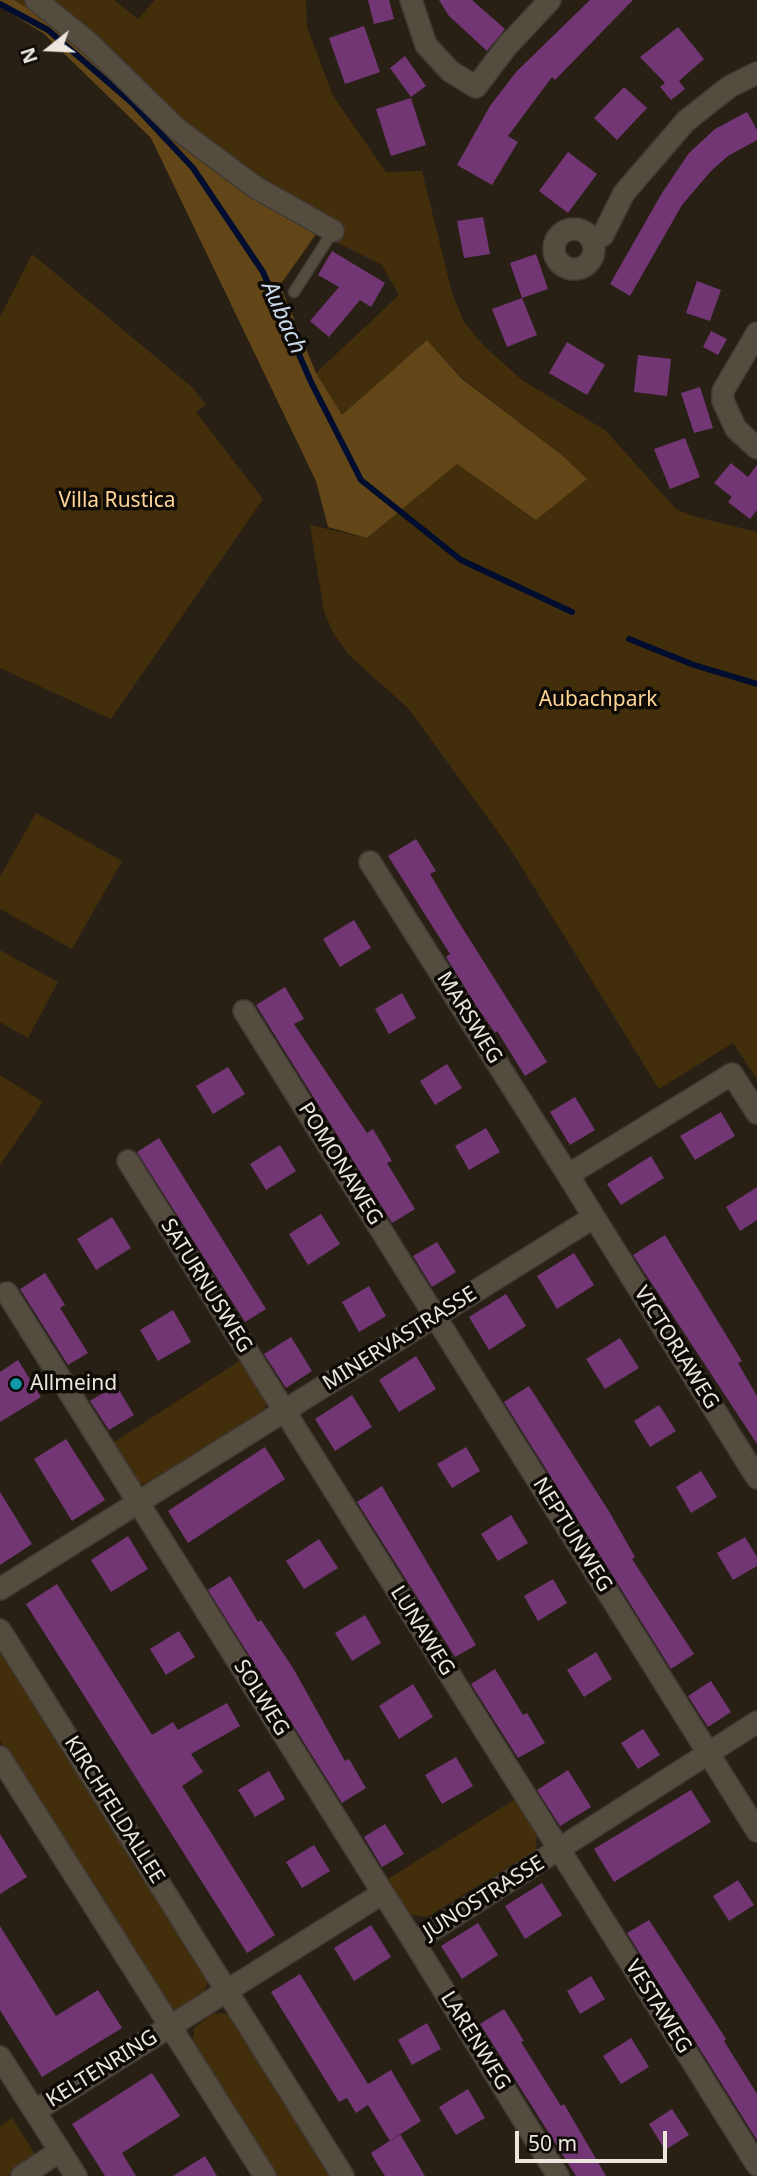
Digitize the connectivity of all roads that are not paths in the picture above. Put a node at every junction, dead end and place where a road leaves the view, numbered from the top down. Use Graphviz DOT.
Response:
graph roads {
  1 [pos="36,0"];
  2 [pos="411,0"];
  3 [pos="550,0"];
  4 [pos="757,73"];
  5 [pos="333,231"];
  6 [pos="593,242"];
  7 [pos="295,292"];
  8 [pos="757,333"];
  9 [pos="757,448"];
  10 [pos="370,862"];
  11 [pos="244,1011"];
  12 [pos="757,1114"];
  13 [pos="128,1161"];
  14 [pos="568,1175"];
  15 [pos="594,1217"];
  16 [pos="7,1293"];
  17 [pos="436,1317"];
  18 [pos="285,1412"];
  19 [pos="757,1478"];
  20 [pos="138,1503"];
  21 [pos="0,1589"];
  22 [pos="0,1630"];
  23 [pos="757,1723"];
  24 [pos="708,1753"];
  25 [pos="0,1757"];
  26 [pos="757,1831"];
  27 [pos="559,1850"];
  28 [pos="383,1894"];
  29 [pos="414,1942"];
  30 [pos="227,1991"];
  31 [pos="170,2027"];
  32 [pos="0,2057"];
  33 [pos="35,2111"];
  34 [pos="60,2151"];
  35 [pos="757,2165"];
  36 [pos="22,2176"];
  37 [pos="76,2176"];
  38 [pos="265,2176"];
  39 [pos="343,2176"];
  40 [pos="558,2176"];
  1 -- 5 [label="street"];
  2 -- 3 [label="street"];
  4 -- 6 [label="street"];
  5 -- 7 [label="lane"];
  8 -- 9 [label="street"];
  10 -- 14 [label="street, MARSWEG"];
  11 -- 17 [label="street, POMONAWEG"];
  12 -- 14 [label="street"];
  13 -- 18 [label="street, SATURNUSWEG"];
  14 -- 15 [label="street"];
  15 -- 17 [label="street, MINERVASTRASSE"];
  15 -- 19 [label="street, VICTORIAWEG"];
  16 -- 20 [label="street, SOLWEG"];
  17 -- 18 [label="street, MINERVASTRASSE"];
  17 -- 24 [label="street, NEPTUNWEG"];
  18 -- 20 [label="street, MINERVASTRASSE"];
  18 -- 27 [label="street, LUNAWEG"];
  20 -- 21 [label="street, MINERVASTRASSE"];
  20 -- 28 [label="street, SOLWEG"];
  22 -- 30 [label="street, KIRCHFELDALLEE"];
  23 -- 24 [label="street, JUNOSTRASSE"];
  24 -- 26 [label="street, NEPTUNWEG"];
  24 -- 27 [label="street, JUNOSTRASSE"];
  25 -- 31 [label="street"];
  27 -- 29 [label="street, JUNOSTRASSE"];
  27 -- 35 [label="street, VESTAWEG"];
  28 -- 29 [label="street, JUNOSTRASSE"];
  28 -- 30 [label="street"];
  29 -- 40 [label="street, LARENWEG"];
  30 -- 31 [label="street"];
  30 -- 39 [label="street, KIRCHFELDALLEE"];
  31 -- 33 [label="street, KELTENRING"];
  31 -- 38 [label="street"];
  32 -- 33 [label="street, KELTENRING"];
  33 -- 34 [label="street, KELTENRING"];
  34 -- 36 [label="street"];
  34 -- 37 [label="street, KELTENRING"];
}
